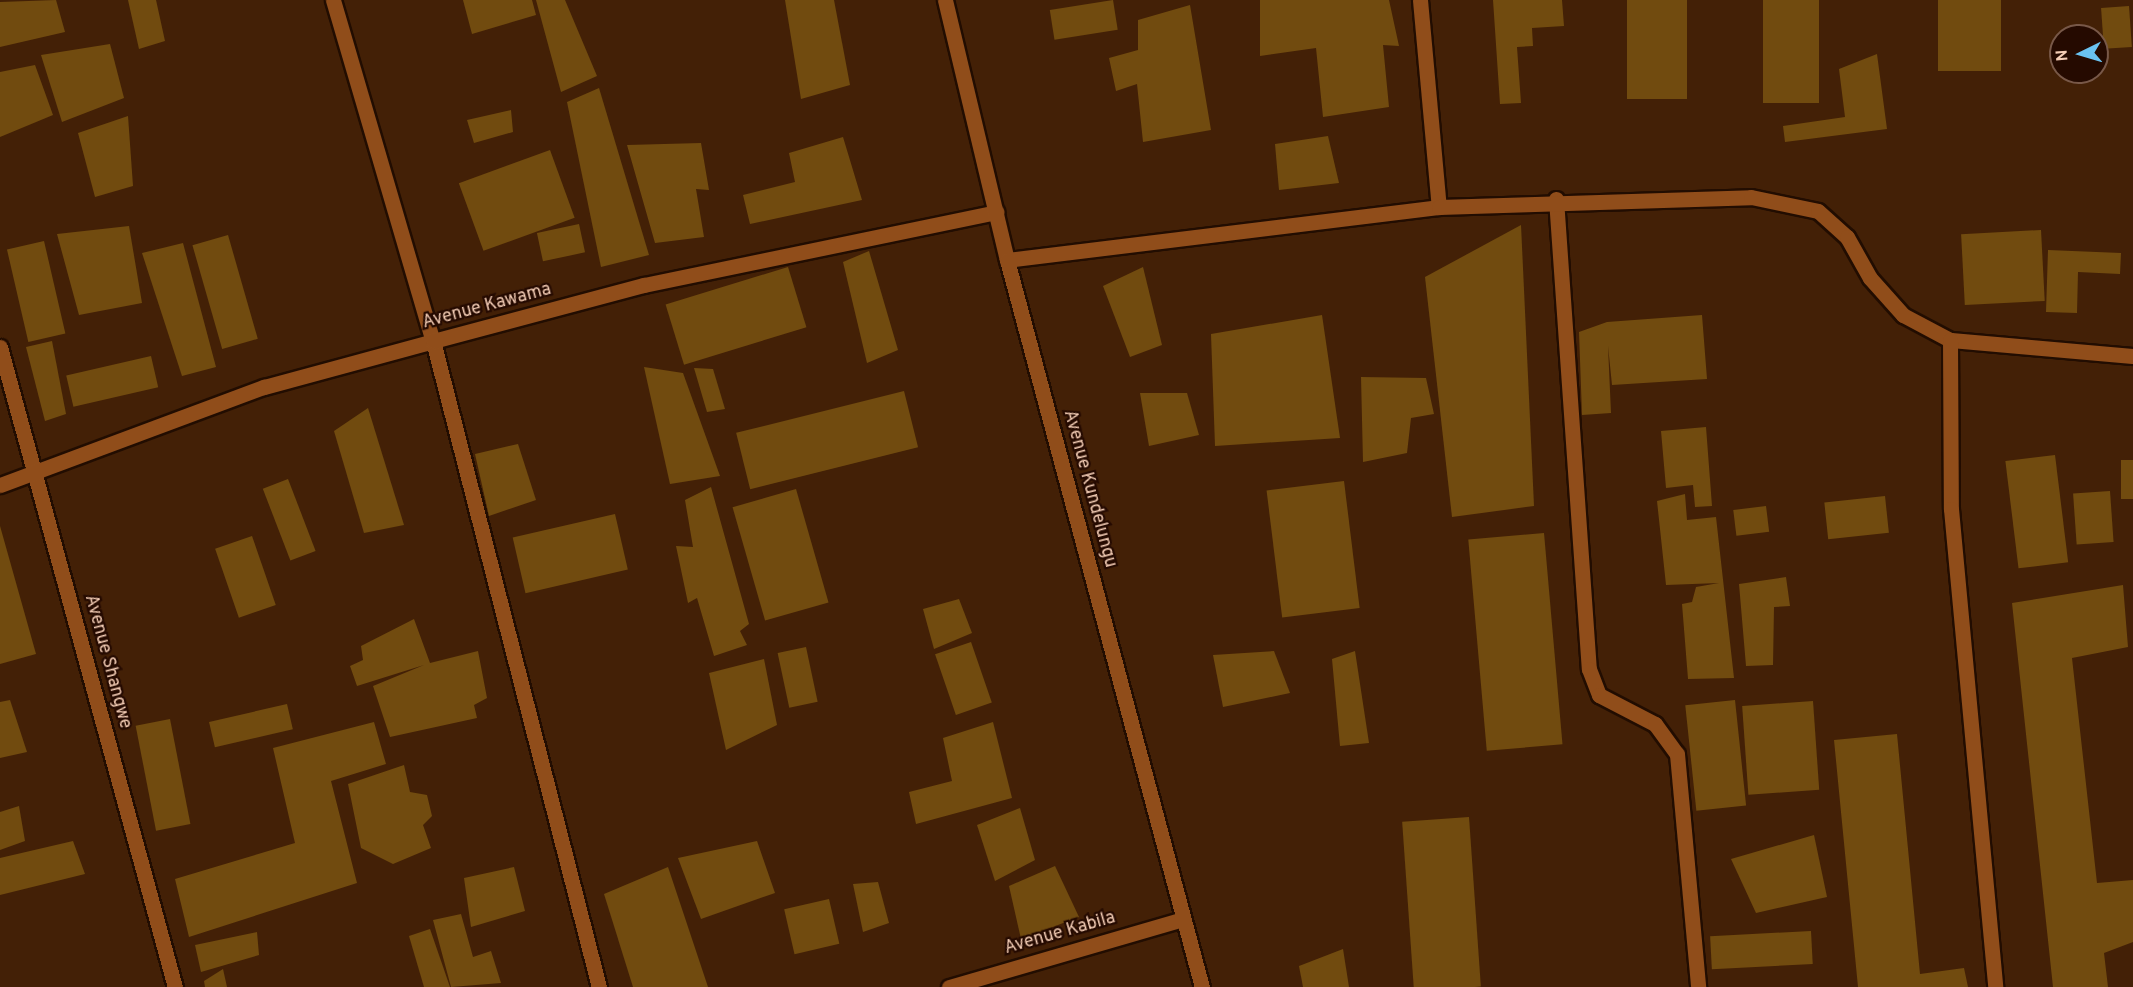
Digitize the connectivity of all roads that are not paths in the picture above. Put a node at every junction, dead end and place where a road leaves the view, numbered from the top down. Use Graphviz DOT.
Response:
graph roads {
  1 [pos="333,0"];
  2 [pos="945,0"];
  3 [pos="1420,0"];
  4 [pos="1557,199"];
  5 [pos="1440,207"];
  6 [pos="997,212"];
  7 [pos="1007,260"];
  8 [pos="1950,340"];
  9 [pos="433,341"];
  10 [pos="0,347"];
  11 [pos="2133,356"];
  12 [pos="36,471"];
  13 [pos="0,485"];
  14 [pos="1183,919"];
  15 [pos="175,987"];
  16 [pos="598,987"];
  17 [pos="949,987"];
  18 [pos="1202,987"];
  19 [pos="1698,987"];
  20 [pos="1995,987"];
  1 -- 9 [label="street"];
  2 -- 6 [label="street, Avenue Kundelungu"];
  3 -- 5 [label="street"];
  4 -- 5 [label="street"];
  4 -- 8 [label="street"];
  4 -- 19 [label="street"];
  5 -- 7 [label="street"];
  6 -- 7 [label="street, Avenue Kundelungu"];
  6 -- 9 [label="street, Avenue Kawama"];
  7 -- 14 [label="street, Avenue Kundelungu"];
  8 -- 11 [label="street"];
  8 -- 20 [label="street"];
  9 -- 12 [label="street, Avenue Kawama"];
  9 -- 16 [label="street"];
  10 -- 12 [label="street, Avenue Shangwe"];
  12 -- 13 [label="street, Avenue Kawama"];
  12 -- 15 [label="street, Avenue Shangwe"];
  14 -- 17 [label="street, Avenue Kabila"];
  14 -- 18 [label="street, Avenue Kundelungu"];
}
